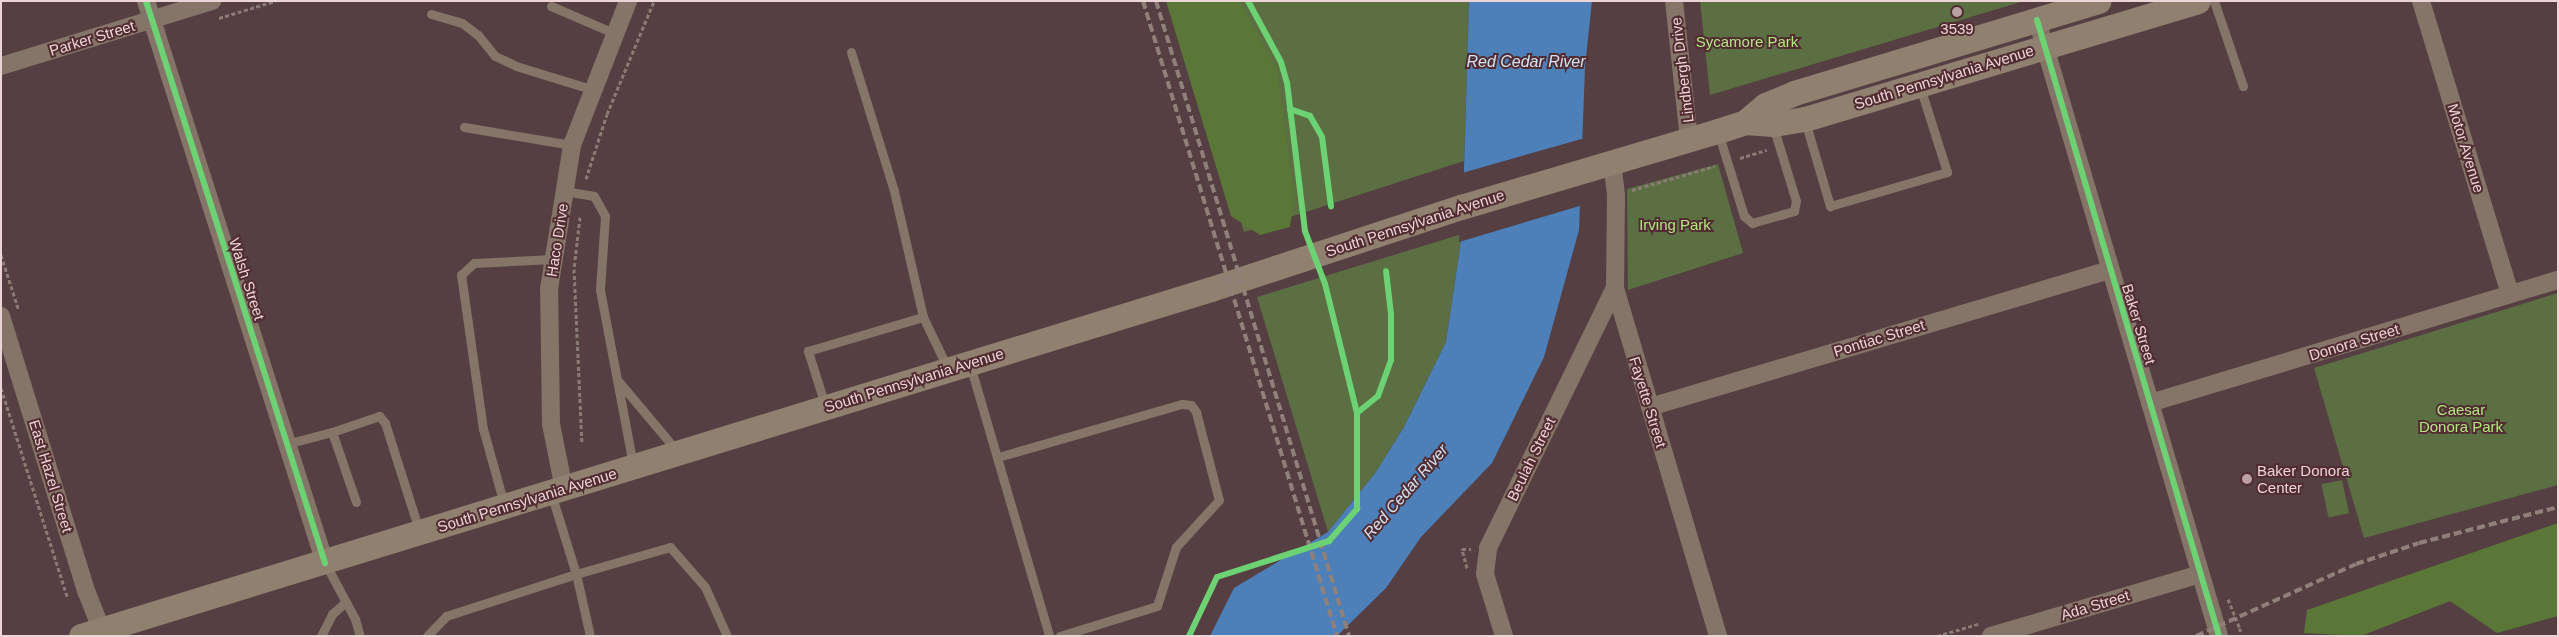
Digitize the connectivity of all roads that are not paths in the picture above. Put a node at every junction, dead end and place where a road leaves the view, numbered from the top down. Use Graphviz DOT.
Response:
graph roads {
  1 [pos="146,1"];
  2 [pos="212,1"];
  3 [pos="628,1"];
  4 [pos="1674,1"];
  5 [pos="2098,1"];
  6 [pos="2198,1"];
  7 [pos="2214,1"];
  8 [pos="2421,1"];
  9 [pos="551,6"];
  10 [pos="431,14"];
  11 [pos="152,19"];
  12 [pos="2037,20"];
  13 [pos="616,34"];
  14 [pos="2045,47"];
  15 [pos="851,52"];
  16 [pos="1,66"];
  17 [pos="1919,85"];
  18 [pos="2243,86"];
  19 [pos="594,90"];
  20 [pos="1804,120"];
  21 [pos="1745,122"];
  22 [pos="1772,124"];
  23 [pos="464,127"];
  24 [pos="1718,131"];
  25 [pos="1689,139"];
  26 [pos="572,145"];
  27 [pos="1601,166"];
  28 [pos="564,191"];
  29 [pos="554,259"];
  30 [pos="2109,270"];
  31 [pos="2558,280"];
  32 [pos="1615,288"];
  33 [pos="2510,294"];
  34 [pos="1,316"];
  35 [pos="923,317"];
  36 [pos="6,350"];
  37 [pos="959,366"];
  38 [pos="618,380"];
  39 [pos="2150,403"];
  40 [pos="1650,407"];
  41 [pos="826,408"];
  42 [pos="332,432"];
  43 [pos="286,444"];
  44 [pos="678,453"];
  45 [pos="998,457"];
  46 [pos="634,467"];
  47 [pos="558,490"];
  48 [pos="356,502"];
  49 [pos="504,506"];
  50 [pos="419,533"];
  51 [pos="325,563"];
  52 [pos="576,574"];
  53 [pos="2200,574"];
  54 [pos="346,602"];
  55 [pos="96,634"];
  56 [pos="321,636"];
  57 [pos="360,636"];
  58 [pos="427,636"];
  59 [pos="590,636"];
  60 [pos="727,636"];
  61 [pos="1050,636"];
  62 [pos="1060,636"];
  63 [pos="1504,636"];
  64 [pos="1718,636"];
  65 [pos="1991,636"];
  66 [pos="2219,636"];
  1 -- 11 [label="street, Walsh Street"];
  2 -- 11 [label="street, Parker Street"];
  3 -- 13 [label="street, Haco Drive"];
  4 -- 25 [label="street, Lindbergh Drive"];
  5 -- 12 [label="main road, South Pennsylvania Avenue"];
  6 -- 14 [label="main road, South Pennsylvania Avenue"];
  7 -- 18 [label="lane"];
  8 -- 33 [label="street, Motor Avenue"];
  9 -- 13 [label="lane"];
  10 -- 19 [label="lane"];
  11 -- 16 [label="street, Parker Street"];
  11 -- 43 [label="street, Walsh Street"];
  12 -- 14 [label="street, Baker Street"];
  12 -- 21 [label="main road, South Pennsylvania Avenue"];
  13 -- 19 [label="street, Haco Drive"];
  14 -- 17 [label="main road, South Pennsylvania Avenue"];
  14 -- 30 [label="street, Baker Street"];
  15 -- 35 [label="lane"];
  17 -- 20 [label="main road, South Pennsylvania Avenue"];
  17 -- 20 [label="lane"];
  19 -- 26 [label="street, Haco Drive"];
  20 -- 22 [label="main road, South Pennsylvania Avenue"];
  21 -- 22 [label="main road, South Pennsylvania Avenue"];
  21 -- 24 [label="main road, South Pennsylvania Avenue"];
  22 -- 24 [label="lane"];
  23 -- 26 [label="lane"];
  24 -- 25 [label="main road, South Pennsylvania Avenue"];
  25 -- 27 [label="main road, South Pennsylvania Avenue"];
  26 -- 28 [label="street, Haco Drive"];
  27 -- 32 [label="street, Fayette Street"];
  27 -- 37 [label="main road, South Pennsylvania Avenue"];
  28 -- 29 [label="street, Haco Drive"];
  28 -- 38 [label="lane"];
  29 -- 47 [label="street, Haco Drive"];
  29 -- 49 [label="lane"];
  30 -- 39 [label="street, Baker Street"];
  30 -- 40 [label="street, Pontiac Street"];
  31 -- 33 [label="street, Donora Street"];
  32 -- 40 [label="street, Fayette Street"];
  32 -- 63 [label="street, Beulah Street"];
  33 -- 39 [label="street, Donora Street"];
  34 -- 36 [label="street, East Hazel Street"];
  35 -- 37 [label="lane"];
  35 -- 41 [label="lane"];
  36 -- 55 [label="street, East Hazel Street"];
  37 -- 41 [label="main road, South Pennsylvania Avenue"];
  37 -- 45 [label="lane"];
  38 -- 44 [label="lane"];
  38 -- 46 [label="lane"];
  39 -- 53 [label="street, Baker Street"];
  40 -- 64 [label="street, Fayette Street"];
  41 -- 44 [label="main road, South Pennsylvania Avenue"];
  42 -- 43 [label="lane"];
  42 -- 48 [label="lane"];
  42 -- 50 [label="lane"];
  43 -- 51 [label="street, Walsh Street"];
  44 -- 46 [label="main road, South Pennsylvania Avenue"];
  45 -- 61 [label="lane"];
  45 -- 62 [label="lane"];
  46 -- 47 [label="main road, South Pennsylvania Avenue"];
  47 -- 49 [label="main road, South Pennsylvania Avenue"];
  47 -- 52 [label="lane"];
  49 -- 50 [label="main road, South Pennsylvania Avenue"];
  50 -- 51 [label="main road, South Pennsylvania Avenue"];
  51 -- 54 [label="lane"];
  51 -- 55 [label="main road, South Pennsylvania Avenue"];
  52 -- 58 [label="lane"];
  52 -- 59 [label="lane"];
  52 -- 60 [label="lane"];
  53 -- 65 [label="street, Ada Street"];
  53 -- 66 [label="street, Baker Street"];
  54 -- 56 [label="lane"];
  54 -- 57 [label="lane"];
}
